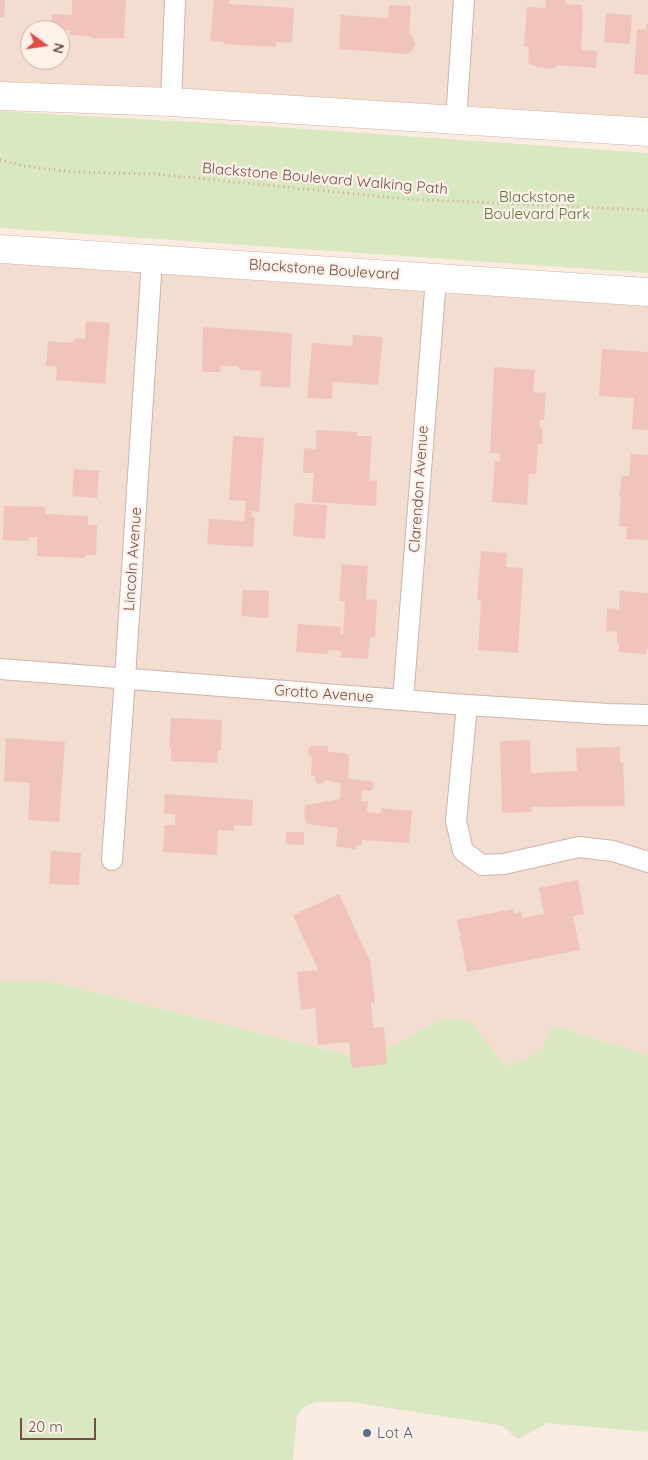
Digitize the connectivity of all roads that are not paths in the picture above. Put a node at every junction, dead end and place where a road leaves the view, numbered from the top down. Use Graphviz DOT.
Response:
graph roads {
  1 [pos="175,0"];
  2 [pos="464,0"];
  3 [pos="0,96"];
  4 [pos="171,102"];
  5 [pos="456,120"];
  6 [pos="648,132"];
  7 [pos="0,249"];
  8 [pos="152,259"];
  9 [pos="436,278"];
  10 [pos="648,292"];
  11 [pos="0,668"];
  12 [pos="125,678"];
  13 [pos="403,700"];
  14 [pos="467,705"];
  15 [pos="648,715"];
  16 [pos="112,860"];
  17 [pos="648,862"];
  1 -- 4 [label="street"];
  2 -- 5 [label="street"];
  3 -- 4 [label="main road"];
  4 -- 5 [label="main road"];
  5 -- 6 [label="main road"];
  7 -- 8 [label="main road, Blackstone Boulevard"];
  8 -- 9 [label="main road, Blackstone Boulevard"];
  8 -- 12 [label="street, Lincoln Avenue"];
  9 -- 10 [label="main road, Blackstone Boulevard"];
  9 -- 13 [label="street, Clarendon Avenue"];
  11 -- 12 [label="street, Grotto Avenue"];
  12 -- 13 [label="street, Grotto Avenue"];
  12 -- 16 [label="street, Lincoln Avenue"];
  13 -- 14 [label="street, Grotto Avenue"];
  14 -- 15 [label="street, Grotto Avenue"];
  14 -- 17 [label="street"];
}
